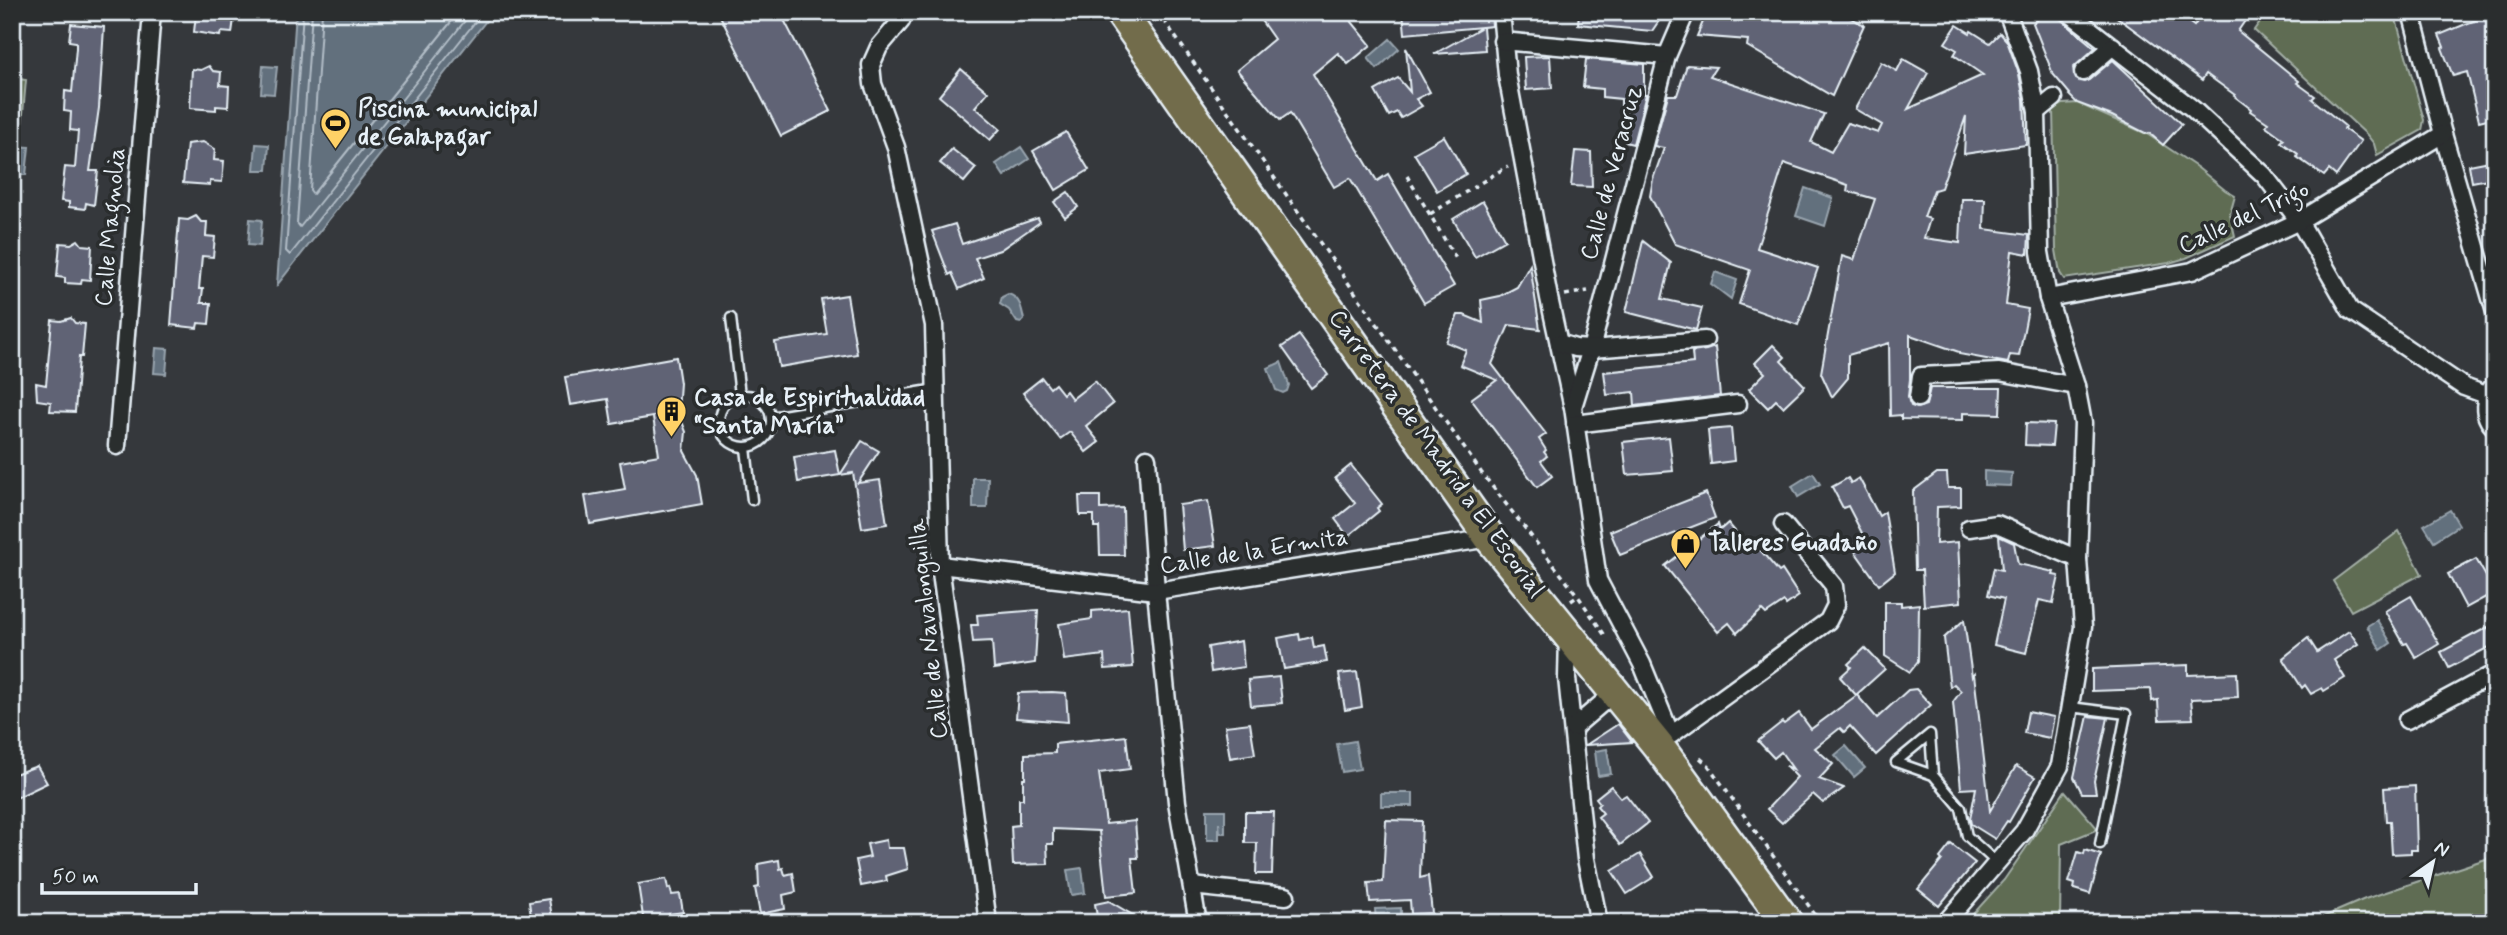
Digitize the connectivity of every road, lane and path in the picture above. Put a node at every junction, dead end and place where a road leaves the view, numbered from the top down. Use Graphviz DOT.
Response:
graph roads {
  1 [pos="152,12"];
  2 [pos="905,12"];
  3 [pos="1120,12"];
  4 [pos="1143,12"];
  5 [pos="1158,12"];
  6 [pos="1501,12"];
  7 [pos="1686,12"];
  8 [pos="1992,12"];
  9 [pos="2022,12"];
  10 [pos="2068,12"];
  11 [pos="2411,12"];
  12 [pos="2009,19"];
  13 [pos="1502,41"];
  14 [pos="2113,46"];
  15 [pos="1667,56"];
  16 [pos="2083,72"];
  17 [pos="2054,98"];
  18 [pos="2037,112"];
  19 [pos="2442,134"];
  20 [pos="1524,164"];
  21 [pos="1407,176"];
  22 [pos="1430,214"];
  23 [pos="2299,221"];
  24 [pos="1458,262"];
  25 [pos="1605,288"];
  26 [pos="1549,298"];
  27 [pos="2048,298"];
  28 [pos="2495,312"];
  29 [pos="731,318"];
  30 [pos="1704,340"];
  31 [pos="1559,344"];
  32 [pos="1591,349"];
  33 [pos="2076,386"];
  34 [pos="936,389"];
  35 [pos="2491,390"];
  36 [pos="740,395"];
  37 [pos="1918,398"];
  38 [pos="1738,404"];
  39 [pos="1573,407"];
  40 [pos="771,417"];
  41 [pos="1575,424"];
  42 [pos="2495,428"];
  43 [pos="117,446"];
  44 [pos="746,448"];
  45 [pos="1147,458"];
  46 [pos="752,500"];
  47 [pos="1783,524"];
  48 [pos="1969,528"];
  49 [pos="1490,538"];
  50 [pos="2078,559"];
  51 [pos="940,565"];
  52 [pos="1156,591"];
  53 [pos="1578,596"];
  54 [pos="1568,634"];
  55 [pos="2495,673"];
  56 [pos="1614,693"];
  57 [pos="2070,707"];
  58 [pos="2407,720"];
  59 [pos="1573,728"];
  60 [pos="1671,735"];
  61 [pos="1933,775"];
  62 [pos="2100,844"];
  63 [pos="1997,863"];
  64 [pos="1192,886"];
  65 [pos="1286,896"];
  66 [pos="988,923"];
  67 [pos="1198,923"];
  68 [pos="1599,923"];
  69 [pos="1787,923"];
  70 [pos="1807,923"];
  71 [pos="1821,923"];
  72 [pos="1945,923"];
  1 -- 43 [label="street, Calle Magnolia"];
  2 -- 34 [label="street, Calle de Navalonguilla"];
  3 -- 49 [label="highway, Carretera de Madrid a El Escorial"];
  4 -- 60 [label="highway, Carretera de Madrid a El Escorial"];
  5 -- 53 [label="path"];
  6 -- 13 [label="street, Calle de Veracruz"];
  7 -- 15 [label="street, Calle de Veracruz"];
  8 -- 12 [label="street"];
  9 -- 12 [label="street"];
  10 -- 14 [label="street"];
  11 -- 19 [label="street"];
  12 -- 18 [label="street"];
  13 -- 15 [label="street"];
  13 -- 20 [label="street, Calle de Veracruz"];
  14 -- 16 [label="street"];
  14 -- 23 [label="street"];
  15 -- 25 [label="street, Calle de Veracruz"];
  17 -- 18 [label="street"];
  18 -- 27 [label="street"];
  19 -- 23 [label="street, Calle del Trigo"];
  19 -- 28 [label="street"];
  20 -- 22 [label="path"];
  20 -- 26 [label="street, Calle de Veracruz"];
  21 -- 22 [label="path"];
  22 -- 24 [label="path"];
  23 -- 27 [label="street, Calle del Trigo"];
  23 -- 35 [label="street"];
  25 -- 26 [label="path"];
  25 -- 32 [label="street, Calle de Veracruz"];
  26 -- 31 [label="street, Calle de Veracruz"];
  27 -- 33 [label="street"];
  29 -- 36 [label="lane"];
  30 -- 32 [label="street"];
  31 -- 32 [label="street"];
  31 -- 39 [label="street, Calle de Veracruz"];
  32 -- 39 [label="street, Calle de Veracruz"];
  33 -- 37 [label="street"];
  33 -- 50 [label="street"];
  34 -- 40 [label="lane"];
  34 -- 51 [label="street, Calle de Navalonguilla"];
  35 -- 42 [label="street"];
  36 -- 40 [label="lane"];
  36 -- 44 [label="lane"];
  38 -- 41 [label="street"];
  39 -- 41 [label="street, Calle de Veracruz"];
  40 -- 44 [label="lane"];
  41 -- 60 [label="street, Calle de Veracruz"];
  44 -- 46 [label="lane"];
  45 -- 52 [label="street"];
  47 -- 60 [label="street"];
  48 -- 50 [label="street"];
  49 -- 52 [label="street, Calle de la Ermita"];
  49 -- 54 [label="highway, Carretera de Madrid a El Escorial"];
  50 -- 57 [label="street"];
  51 -- 52 [label="street, Calle de la Ermita"];
  51 -- 66 [label="street, Calle de Navalonguilla"];
  52 -- 64 [label="street"];
  54 -- 56 [label="highway, Carretera de Madrid a El Escorial"];
  54 -- 59 [label="street"];
  55 -- 58 [label="street"];
  56 -- 59 [label="street"];
  56 -- 69 [label="highway, Carretera de Madrid a El Escorial"];
  57 -- 62 [label="lane"];
  57 -- 63 [label="street"];
  59 -- 68 [label="street"];
  60 -- 70 [label="highway, Carretera de Madrid a El Escorial"];
  60 -- 71 [label="path"];
  61 -- 61 [label="lane"];
  61 -- 63 [label="lane"];
  63 -- 72 [label="street"];
  64 -- 65 [label="street"];
  64 -- 67 [label="street"];
}
